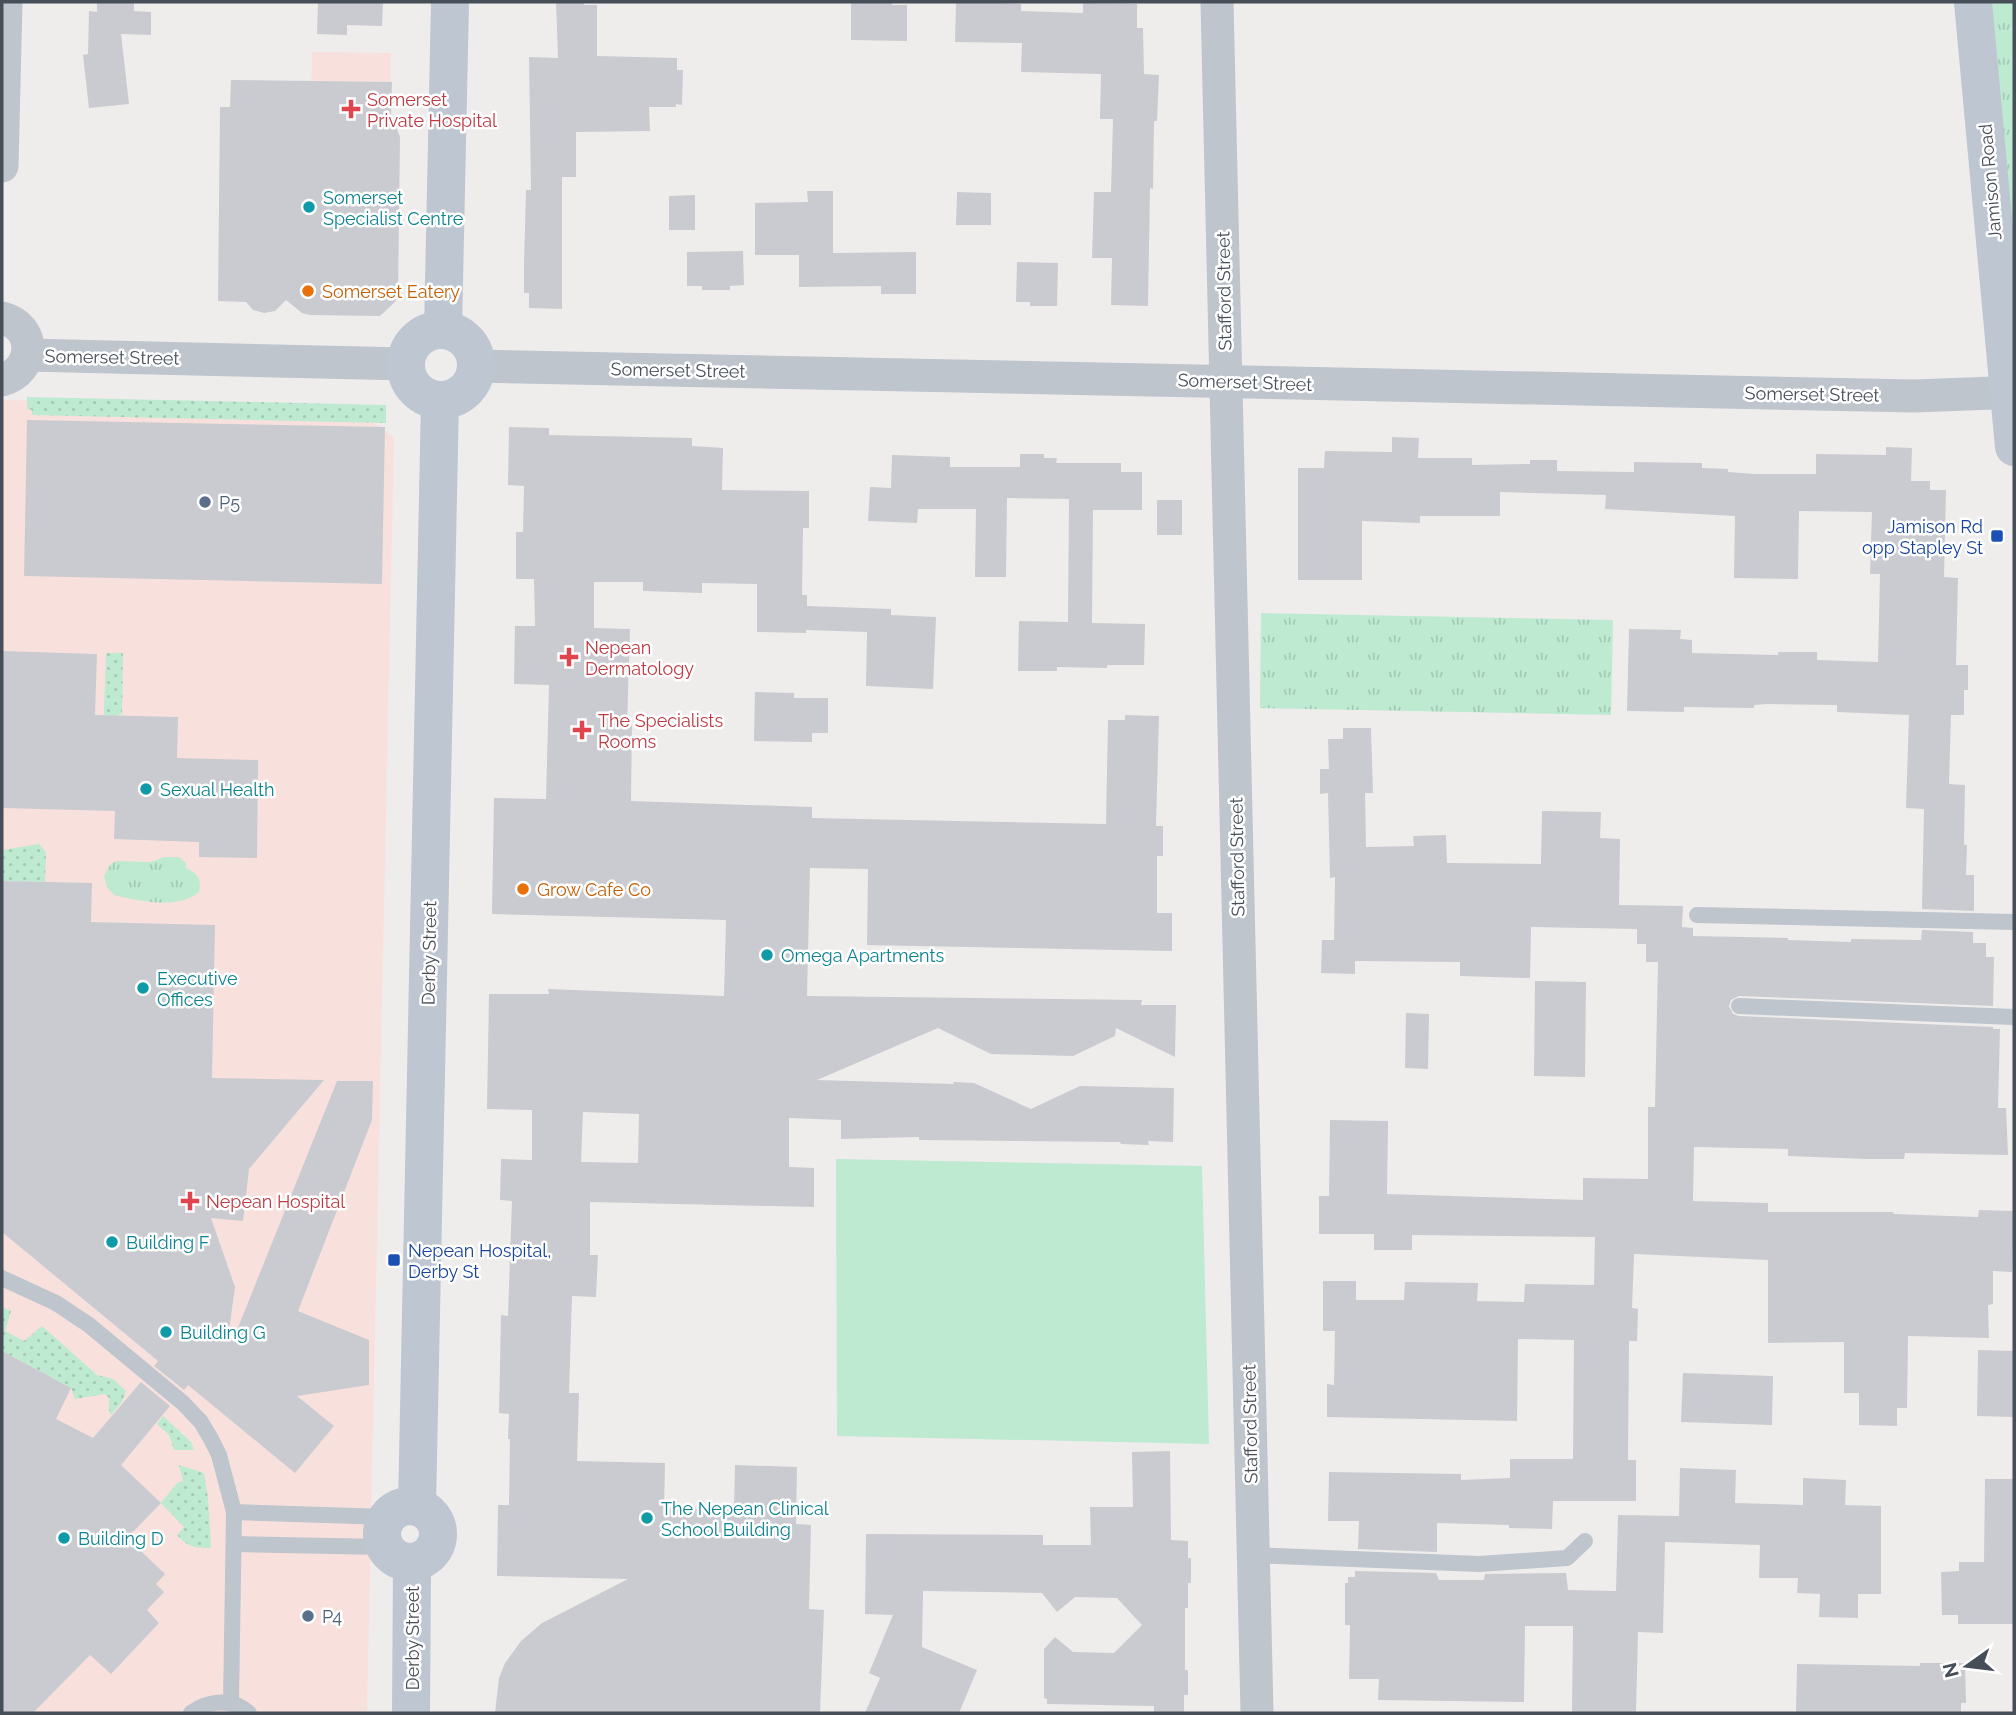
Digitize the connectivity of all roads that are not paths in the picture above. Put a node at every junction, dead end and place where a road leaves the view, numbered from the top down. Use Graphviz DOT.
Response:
graph roads {
  1 [pos="6,2"];
  2 [pos="450,2"];
  3 [pos="1217,2"];
  4 [pos="1973,2"];
  5 [pos="2,166"];
  6 [pos="2,318"];
  7 [pos="443,330"];
  8 [pos="28,355"];
  9 [pos="407,364"];
  10 [pos="476,366"];
  11 [pos="2,380"];
  12 [pos="1227,382"];
  13 [pos="2012,389"];
  14 [pos="440,400"];
  15 [pos="2014,447"];
  16 [pos="1697,915"];
  17 [pos="2014,922"];
  18 [pos="1739,1006"];
  19 [pos="2014,1017"];
  20 [pos="2,1278"];
  21 [pos="234,1512"];
  22 [pos="400,1533"];
  23 [pos="1585,1541"];
  24 [pos="234,1544"];
  25 [pos="1253,1555"];
  26 [pos="231,1703"];
  27 [pos="191,1713"];
  28 [pos="249,1713"];
  29 [pos="411,1713"];
  30 [pos="1257,1713"];
  1 -- 5 [label="street"];
  2 -- 7 [label="street"];
  3 -- 12 [label="street, Stafford Street"];
  4 -- 13 [label="street, Jamison Road"];
  6 -- 8 [label="street"];
  7 -- 9 [label="street"];
  7 -- 10 [label="street"];
  8 -- 9 [label="street, Somerset Street"];
  8 -- 11 [label="street"];
  9 -- 14 [label="street"];
  10 -- 12 [label="street, Somerset Street"];
  10 -- 14 [label="street"];
  12 -- 13 [label="street, Somerset Street"];
  12 -- 25 [label="street, Stafford Street"];
  13 -- 15 [label="street, Jamison Road"];
  14 -- 22 [label="street, Derby Street"];
  16 -- 17 [label="lane"];
  18 -- 19 [label="lane"];
  20 -- 21 [label="lane"];
  21 -- 22 [label="lane"];
  21 -- 24 [label="lane"];
  22 -- 24 [label="lane"];
  22 -- 29 [label="street, Derby Street"];
  23 -- 25 [label="lane"];
  24 -- 26 [label="lane"];
  25 -- 30 [label="street, Stafford Street"];
  26 -- 27 [label="lane"];
  26 -- 28 [label="lane"];
}
